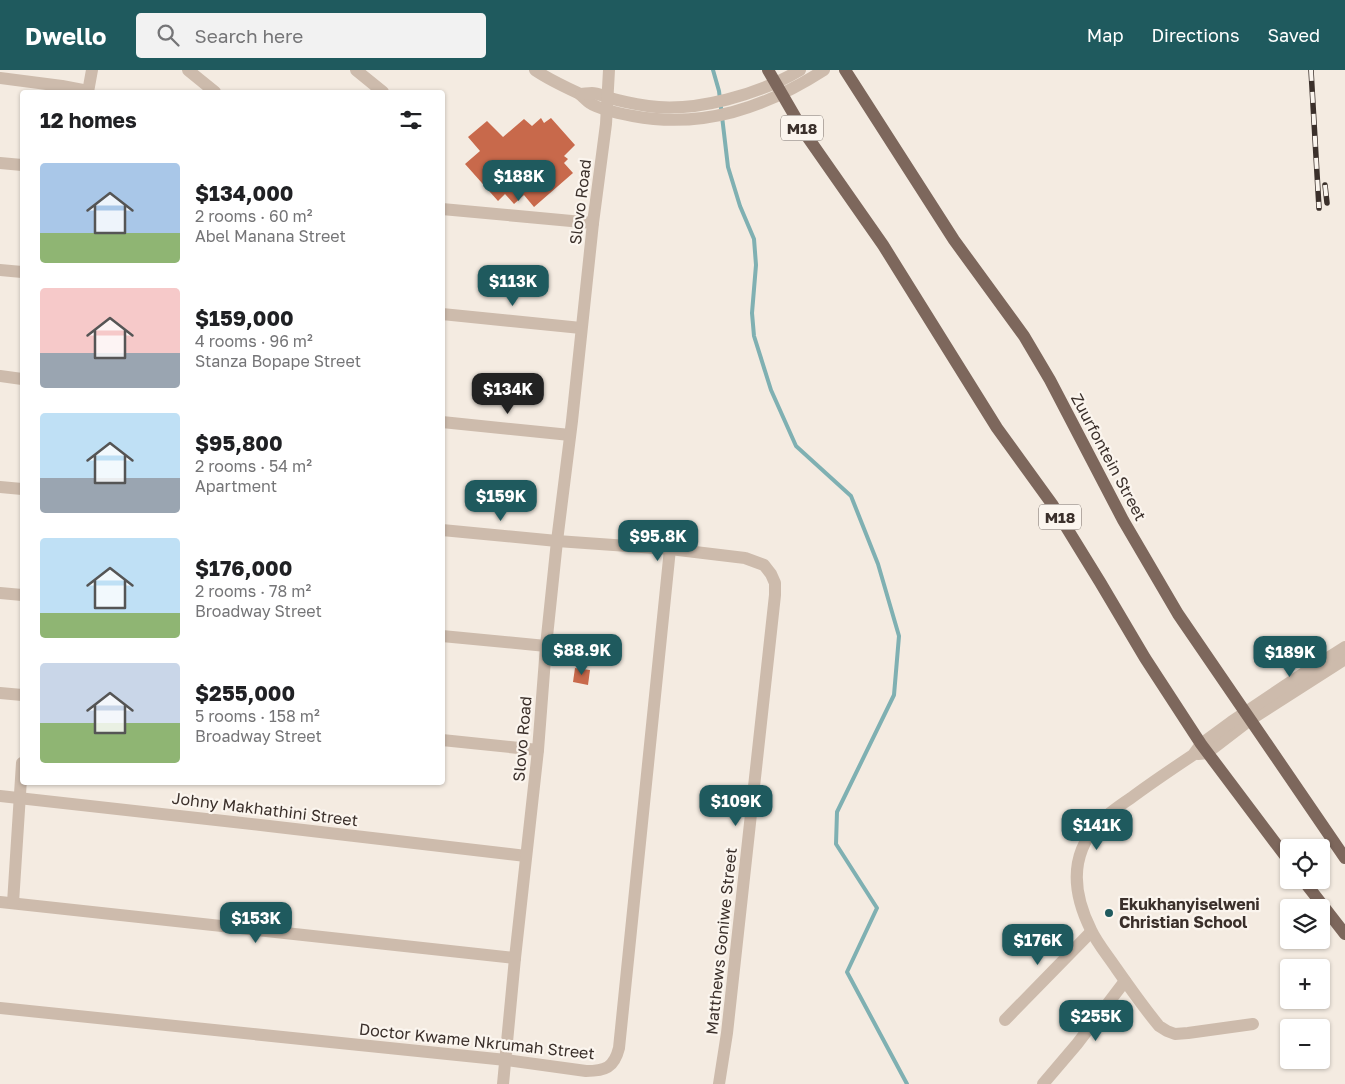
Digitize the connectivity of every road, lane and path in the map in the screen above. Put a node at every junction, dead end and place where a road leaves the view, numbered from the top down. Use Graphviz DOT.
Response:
graph roads {
  1 [pos="92,70"];
  2 [pos="188,70"];
  3 [pos="356,70"];
  4 [pos="534,70"];
  5 [pos="609,70"];
  6 [pos="768,70"];
  7 [pos="800,70"];
  8 [pos="824,70"];
  9 [pos="845,70"];
  10 [pos="0,78"];
  11 [pos="775,82"];
  12 [pos="79,90"];
  13 [pos="88,90"];
  14 [pos="213,90"];
  15 [pos="380,90"];
  16 [pos="782,94"];
  17 [pos="608,104"];
  18 [pos="0,163"];
  19 [pos="20,165"];
  20 [pos="445,209"];
  21 [pos="593,223"];
  22 [pos="0,270"];
  23 [pos="20,272"];
  24 [pos="445,314"];
  25 [pos="581,328"];
  26 [pos="0,376"];
  27 [pos="20,379"];
  28 [pos="445,422"];
  29 [pos="570,435"];
  30 [pos="0,486"];
  31 [pos="20,489"];
  32 [pos="445,530"];
  33 [pos="557,541"];
  34 [pos="670,549"];
  35 [pos="0,593"];
  36 [pos="20,595"];
  37 [pos="445,636"];
  38 [pos="546,646"];
  39 [pos="1345,647"];
  40 [pos="1345,659"];
  41 [pos="0,693"];
  42 [pos="20,695"];
  43 [pos="1248,716"];
  44 [pos="445,740"];
  45 [pos="1204,749"];
  46 [pos="538,750"];
  47 [pos="20,785"];
  48 [pos="0,796"];
  49 [pos="19,798"];
  50 [pos="1280,849"];
  51 [pos="526,856"];
  52 [pos="1345,858"];
  53 [pos="1310,889"];
  54 [pos="6,903"];
  55 [pos="1091,932"];
  56 [pos="1345,934"];
  57 [pos="515,958"];
  58 [pos="1125,981"];
  59 [pos="0,1008"];
  60 [pos="1005,1020"];
  61 [pos="1254,1024"];
  62 [pos="506,1060"];
  63 [pos="503,1084"];
  64 [pos="719,1084"];
  65 [pos="1043,1084"];
  1 -- 13 [label="street"];
  2 -- 14 [label="street"];
  3 -- 15 [label="street"];
  4 -- 17 [label="street"];
  5 -- 17 [label="street, Slovo Road"];
  6 -- 11 [label="main road, M18"];
  7 -- 11 [label="street"];
  8 -- 16 [label="street"];
  9 -- 43 [label="main road, Zuurfontein Street"];
  10 -- 12 [label="street"];
  11 -- 16 [label="main road, M18"];
  11 -- 17 [label="street"];
  16 -- 17 [label="street"];
  16 -- 45 [label="main road, M18"];
  17 -- 21 [label="street, Slovo Road"];
  18 -- 19 [label="street"];
  20 -- 21 [label="street"];
  21 -- 25 [label="street, Slovo Road"];
  22 -- 23 [label="street"];
  24 -- 25 [label="street"];
  25 -- 29 [label="street, Slovo Road"];
  26 -- 27 [label="street"];
  28 -- 29 [label="street"];
  29 -- 33 [label="street, Slovo Road"];
  30 -- 31 [label="street"];
  32 -- 33 [label="street"];
  33 -- 34 [label="street"];
  33 -- 38 [label="street, Slovo Road"];
  34 -- 62 [label="street, Doctor Kwame Nkrumah Street"];
  34 -- 64 [label="street, Matthews Goniwe Street"];
  35 -- 36 [label="street"];
  37 -- 38 [label="street"];
  38 -- 46 [label="street, Slovo Road"];
  39 -- 43 [label="street"];
  40 -- 43 [label="street"];
  41 -- 42 [label="street"];
  43 -- 45 [label="street"];
  43 -- 52 [label="main road, Zuurfontein Street"];
  44 -- 46 [label="street"];
  45 -- 50 [label="main road, M18"];
  45 -- 55 [label="street"];
  46 -- 51 [label="street, Slovo Road"];
  47 -- 49 [label="street"];
  48 -- 49 [label="street, Johny Makhathini Street"];
  49 -- 51 [label="street, Johny Makhathini Street"];
  49 -- 54 [label="street"];
  51 -- 57 [label="street, Slovo Road"];
  53 -- 56 [label="main road"];
  54 -- 57 [label="street"];
  55 -- 58 [label="street"];
  55 -- 60 [label="street"];
  57 -- 62 [label="street, Slovo Road"];
  58 -- 61 [label="street"];
  58 -- 65 [label="street"];
  59 -- 62 [label="street, Doctor Kwame Nkrumah Street"];
  62 -- 63 [label="street, Slovo Road"];
}
